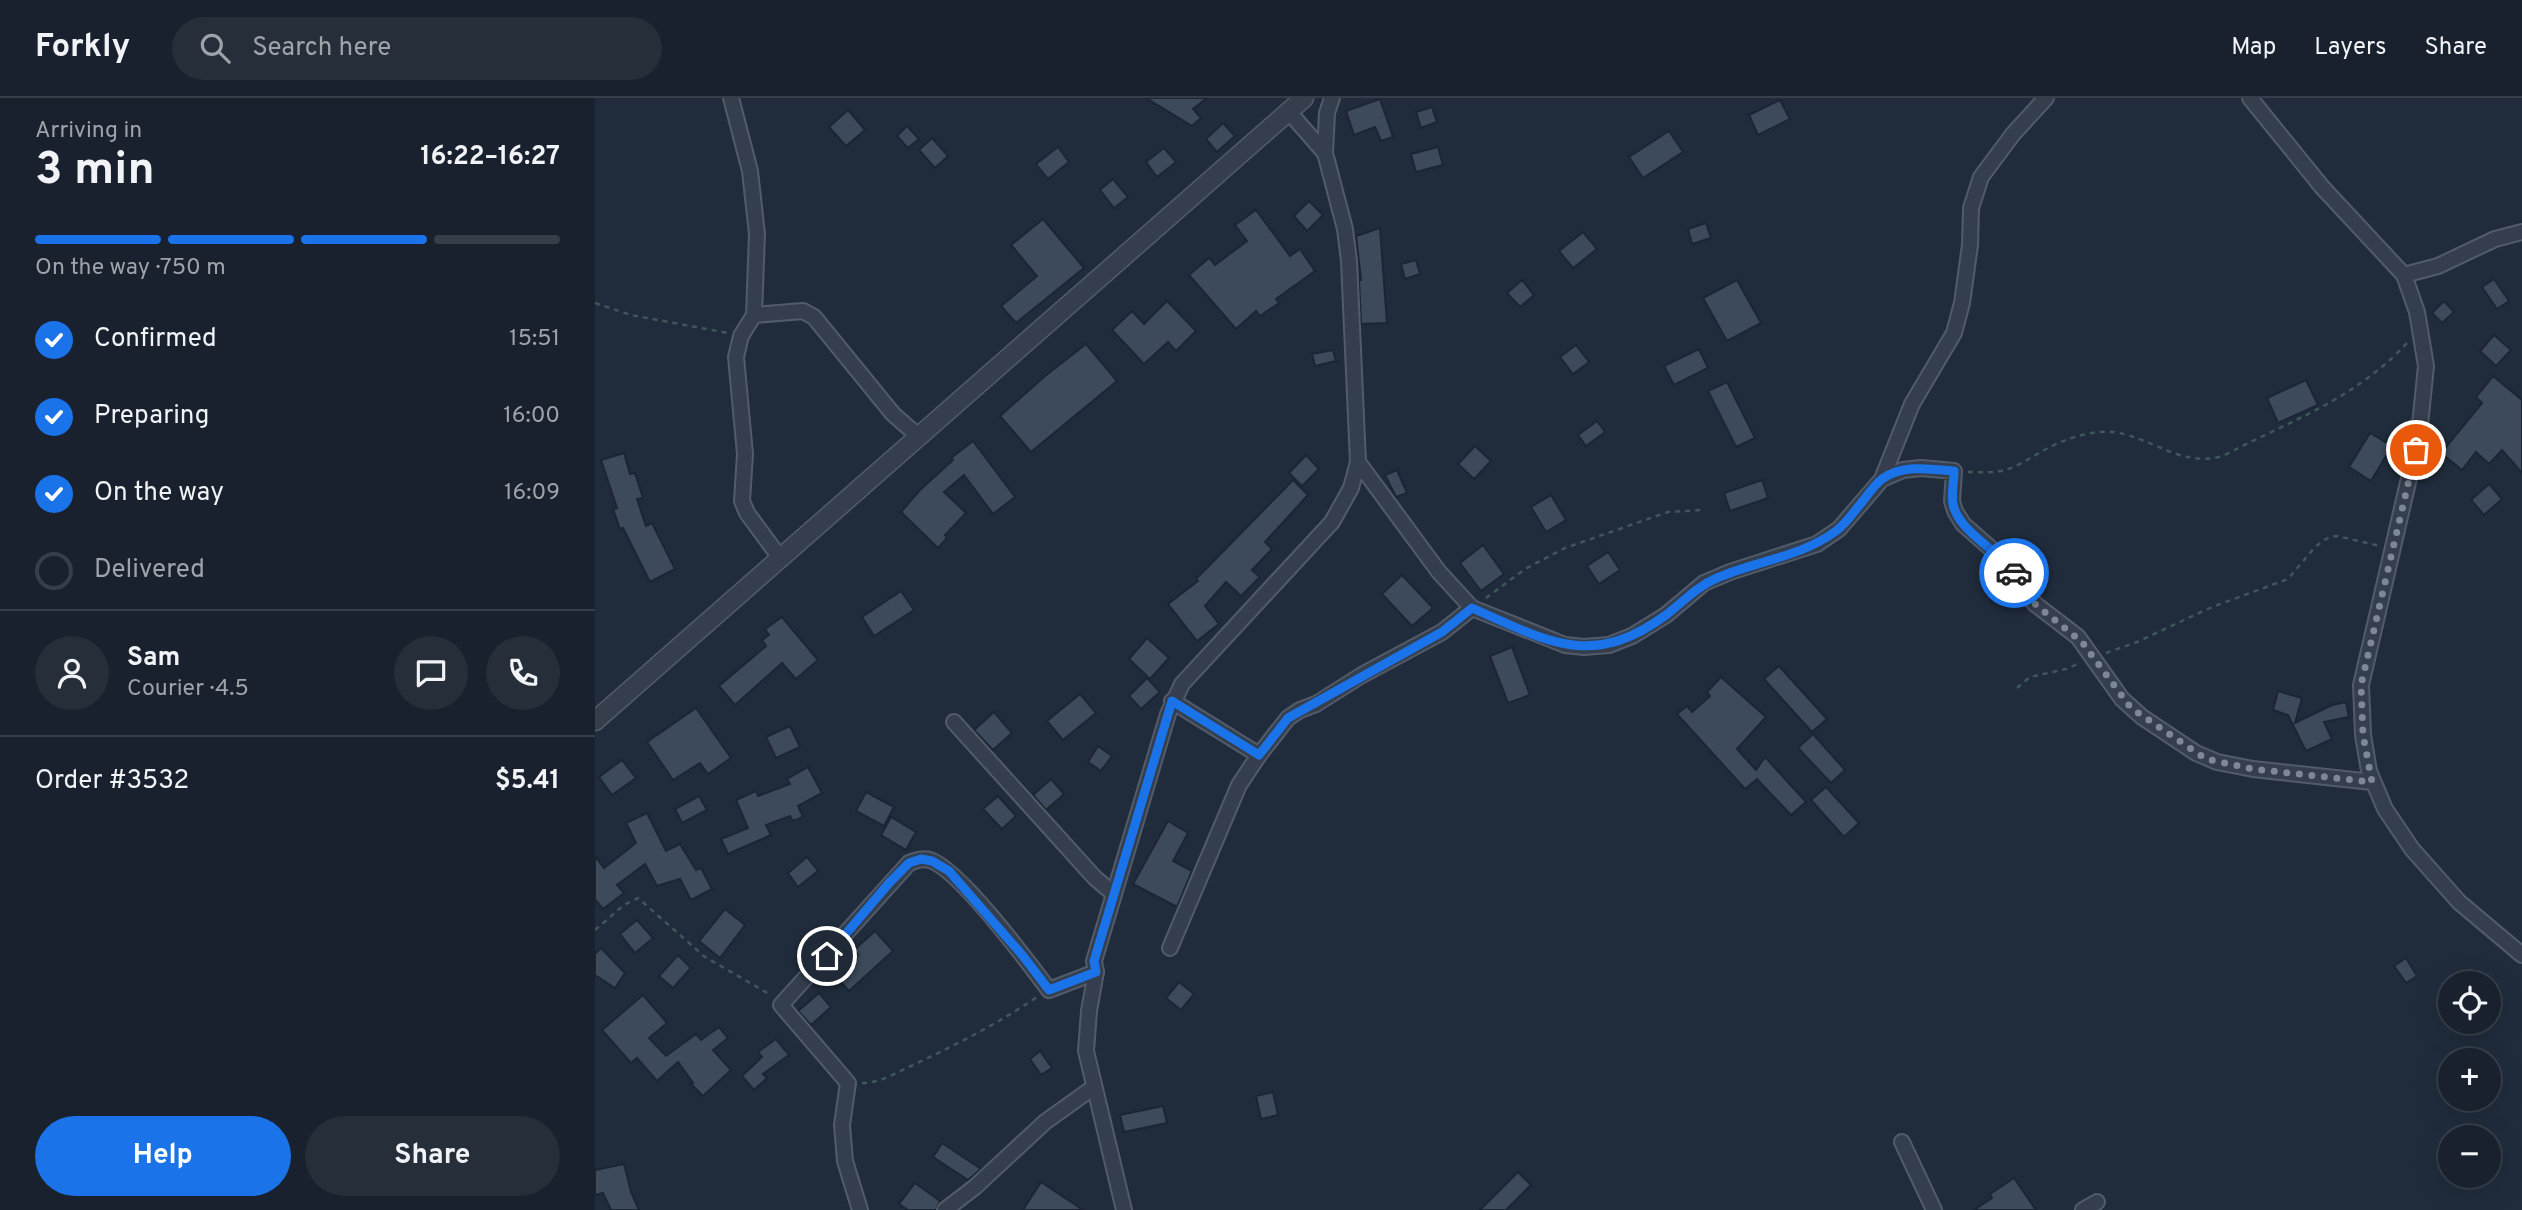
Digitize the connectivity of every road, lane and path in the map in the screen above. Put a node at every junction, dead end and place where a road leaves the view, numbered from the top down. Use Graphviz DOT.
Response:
graph roads {
  1 [pos="731,98"];
  2 [pos="1304,98"];
  3 [pos="1332,98"];
  4 [pos="2046,98"];
  5 [pos="2250,98"];
  6 [pos="1289,112"];
  7 [pos="1325,153"];
  8 [pos="2521,233"];
  9 [pos="2404,275"];
  10 [pos="595,303"];
  11 [pos="754,315"];
  12 [pos="2421,328"];
  13 [pos="741,336"];
  14 [pos="918,436"];
  15 [pos="1358,462"];
  16 [pos="1954,471"];
  17 [pos="1882,479"];
  18 [pos="1702,510"];
  19 [pos="2393,549"];
  20 [pos="781,559"];
  21 [pos="1472,608"];
  22 [pos="2093,657"];
  23 [pos="2017,688"];
  24 [pos="1172,701"];
  25 [pos="595,721"];
  26 [pos="954,722"];
  27 [pos="1259,755"];
  28 [pos="2372,782"];
  29 [pos="1114,894"];
  30 [pos="595,930"];
  31 [pos="1170,948"];
  32 [pos="2522,955"];
  33 [pos="1096,972"];
  34 [pos="1049,990"];
  35 [pos="781,1005"];
  36 [pos="848,1083"];
  37 [pos="1094,1087"];
  38 [pos="1902,1142"];
  39 [pos="2097,1202"];
  40 [pos="860,1210"];
  41 [pos="945,1210"];
  42 [pos="1124,1210"];
  43 [pos="1934,1210"];
  44 [pos="2083,1210"];
  1 -- 11 [label="street"];
  2 -- 6 [label="street"];
  3 -- 7 [label="street"];
  4 -- 17 [label="street"];
  5 -- 9 [label="street"];
  6 -- 7 [label="street"];
  6 -- 14 [label="street"];
  7 -- 15 [label="street"];
  8 -- 9 [label="street"];
  9 -- 12 [label="street"];
  10 -- 13 [label="path"];
  11 -- 13 [label="street"];
  11 -- 14 [label="street"];
  12 -- 16 [label="path"];
  12 -- 19 [label="street"];
  13 -- 20 [label="street"];
  14 -- 20 [label="street"];
  15 -- 21 [label="street"];
  15 -- 24 [label="street"];
  16 -- 17 [label="street"];
  16 -- 22 [label="street"];
  17 -- 21 [label="street"];
  18 -- 21 [label="path"];
  19 -- 22 [label="path"];
  19 -- 28 [label="street"];
  20 -- 25 [label="street"];
  21 -- 27 [label="street"];
  22 -- 23 [label="path"];
  22 -- 28 [label="street"];
  24 -- 27 [label="street"];
  24 -- 29 [label="street"];
  26 -- 29 [label="street"];
  27 -- 31 [label="street"];
  28 -- 32 [label="street"];
  29 -- 33 [label="street"];
  30 -- 35 [label="path"];
  33 -- 34 [label="street"];
  33 -- 37 [label="street"];
  34 -- 35 [label="street"];
  34 -- 36 [label="path"];
  35 -- 36 [label="street"];
  36 -- 40 [label="street"];
  37 -- 41 [label="street"];
  37 -- 42 [label="street"];
  38 -- 43 [label="street"];
  39 -- 44 [label="street"];
}
